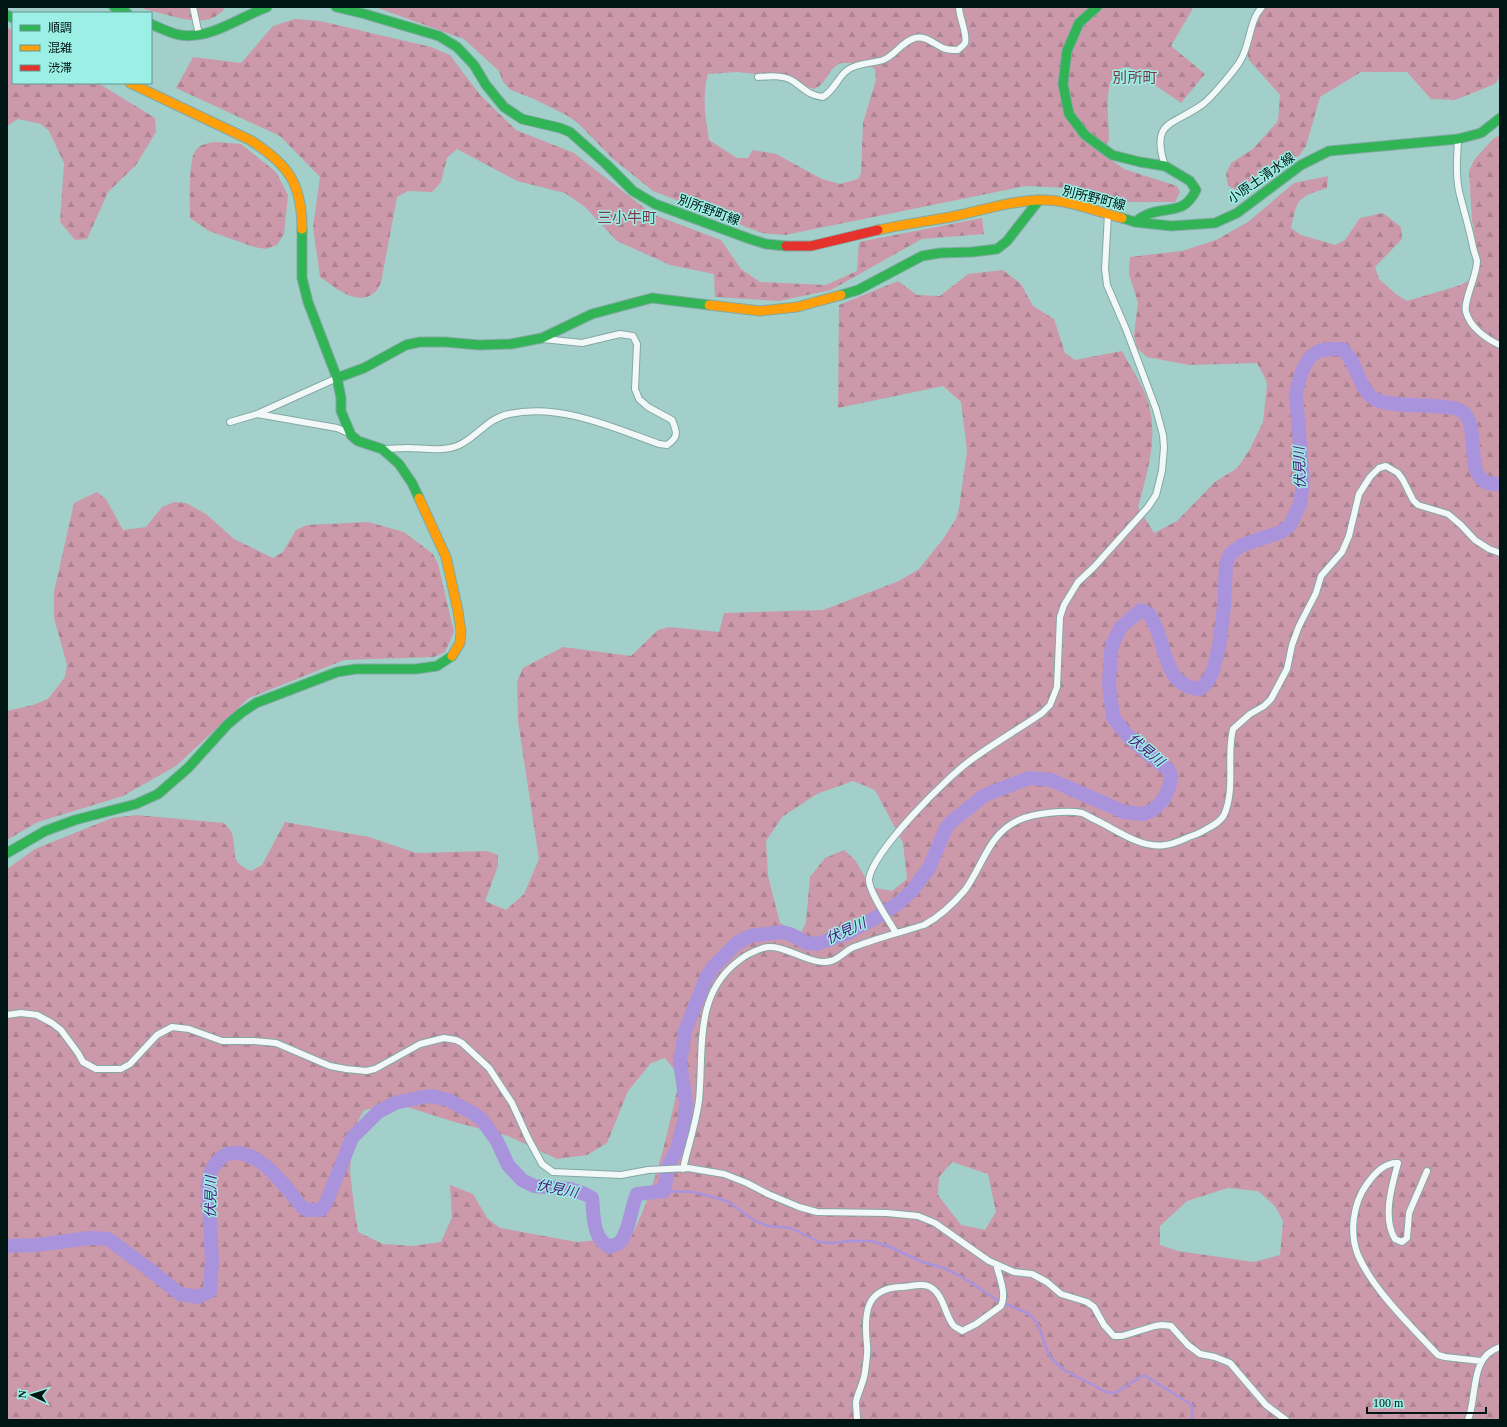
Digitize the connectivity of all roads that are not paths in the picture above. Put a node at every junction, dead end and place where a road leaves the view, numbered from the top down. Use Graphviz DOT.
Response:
graph roads {
  1 [pos="114,7"];
  2 [pos="193,7"];
  3 [pos="267,7"];
  4 [pos="336,7"];
  5 [pos="959,7"];
  6 [pos="1097,7"];
  7 [pos="1262,7"];
  8 [pos="125,12"];
  9 [pos="152,24"];
  10 [pos="199,35"];
  11 [pos="758,77"];
  12 [pos="132,84"];
  13 [pos="1499,116"];
  14 [pos="1458,139"];
  15 [pos="1165,166"];
  16 [pos="1039,200"];
  17 [pos="1108,214"];
  18 [pos="1135,222"];
  19 [pos="542,338"];
  20 [pos="1500,345"];
  21 [pos="337,378"];
  22 [pos="257,414"];
  23 [pos="230,422"];
  24 [pos="352,435"];
  25 [pos="382,449"];
  26 [pos="1500,553"];
  27 [pos="7,853"];
  28 [pos="896,933"];
  29 [pos="7,1015"];
  30 [pos="683,1169"];
  31 [pos="1427,1171"];
  32 [pos="996,1264"];
  33 [pos="1500,1347"];
  34 [pos="1481,1361"];
  35 [pos="857,1420"];
  36 [pos="1286,1420"];
  37 [pos="1468,1420"];
  1 -- 8 [label="street"];
  2 -- 10 [label="street"];
  3 -- 10 [label="street"];
  4 -- 16 [label="street, 別所野町線"];
  5 -- 11 [label="street"];
  6 -- 15 [label="street"];
  7 -- 15 [label="street"];
  9 -- 10 [label="street"];
  12 -- 21 [label="street"];
  13 -- 14 [label="street, 小原土清水線"];
  14 -- 18 [label="street, 小原土清水線"];
  14 -- 20 [label="street"];
  15 -- 18 [label="street"];
  16 -- 17 [label="street, 別所野町線"];
  16 -- 19 [label="street"];
  17 -- 18 [label="street, 別所野町線"];
  17 -- 28 [label="street"];
  19 -- 21 [label="street"];
  19 -- 25 [label="street"];
  21 -- 22 [label="street"];
  21 -- 24 [label="street"];
  22 -- 23 [label="street"];
  22 -- 24 [label="street"];
  24 -- 25 [label="street"];
  25 -- 27 [label="street"];
  26 -- 28 [label="street"];
  28 -- 30 [label="street"];
  29 -- 30 [label="street"];
  30 -- 32 [label="street"];
  31 -- 34 [label="street"];
  32 -- 35 [label="street"];
  32 -- 36 [label="street"];
  33 -- 34 [label="street"];
  34 -- 37 [label="street"];
}
